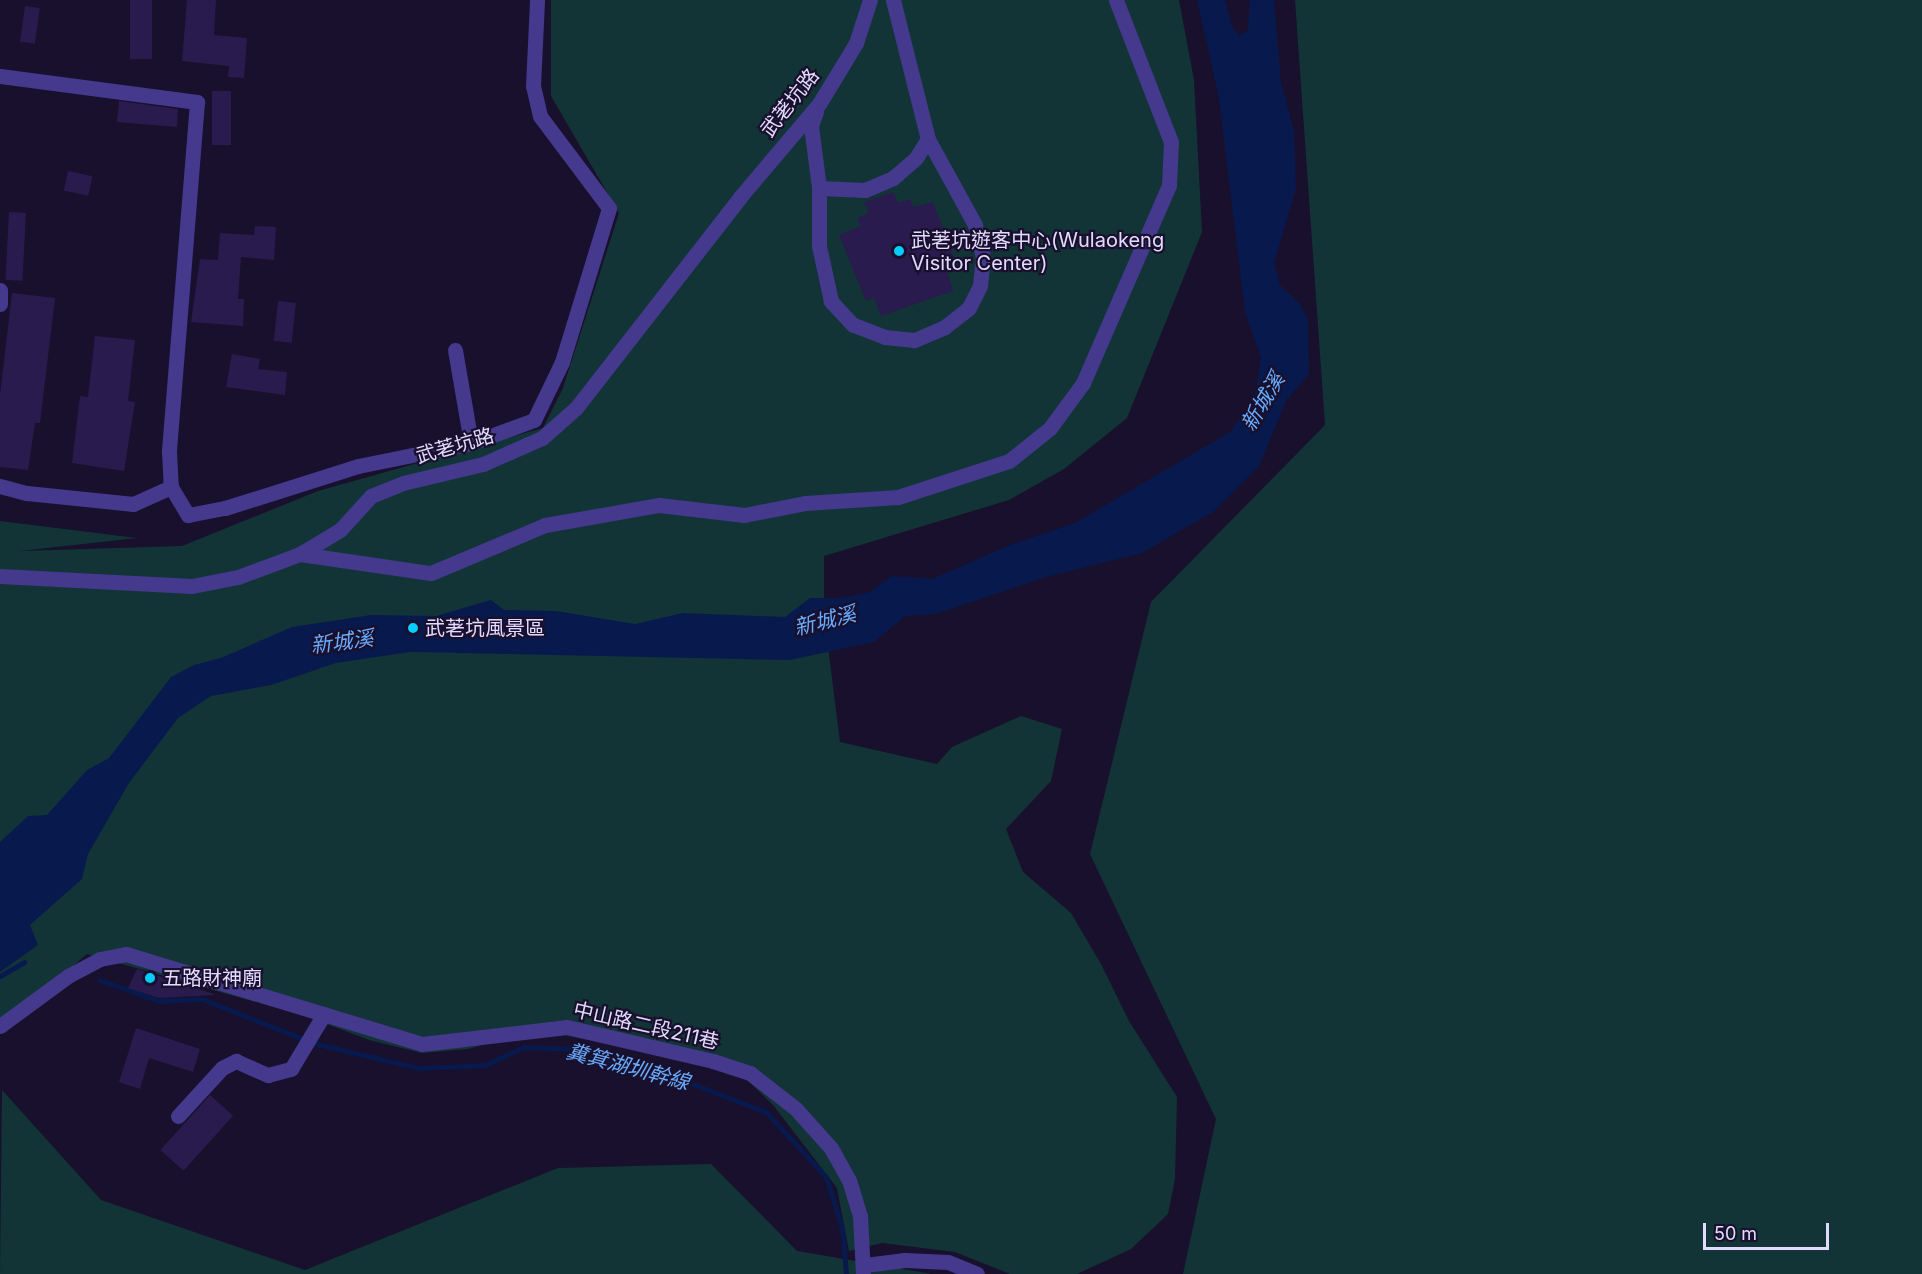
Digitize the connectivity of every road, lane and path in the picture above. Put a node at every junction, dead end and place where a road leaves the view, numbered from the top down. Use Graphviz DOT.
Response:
graph roads {
  1 [pos="537,0"];
  2 [pos="870,0"];
  3 [pos="893,0"];
  4 [pos="1116,0"];
  5 [pos="0,76"];
  6 [pos="819,104"];
  7 [pos="928,139"];
  8 [pos="819,188"];
  9 [pos="0,290"];
  10 [pos="0,304"];
  11 [pos="455,350"];
  12 [pos="471,443"];
  13 [pos="0,486"];
  14 [pos="171,487"];
  15 [pos="300,554"];
  16 [pos="0,576"];
  17 [pos="320,1021"];
  18 [pos="0,1026"];
  19 [pos="178,1116"];
  20 [pos="864,1269"];
  21 [pos="977,1274"];
  1 -- 12 [label="street"];
  2 -- 6 [label="street, 武荖坑路"];
  3 -- 7 [label="street"];
  4 -- 15 [label="street"];
  5 -- 14 [label="street"];
  6 -- 8 [label="street"];
  6 -- 15 [label="street, 武荖坑路"];
  7 -- 8 [label="street"];
  7 -- 8 [label="street"];
  9 -- 10 [label="street"];
  11 -- 12 [label="street"];
  12 -- 14 [label="street"];
  13 -- 14 [label="street"];
  15 -- 16 [label="street, 武荖坑路"];
  17 -- 18 [label="street, 中山路二段211巷"];
  17 -- 19 [label="street"];
  17 -- 20 [label="street, 中山路二段211巷"];
  20 -- 21 [label="street"];
}
